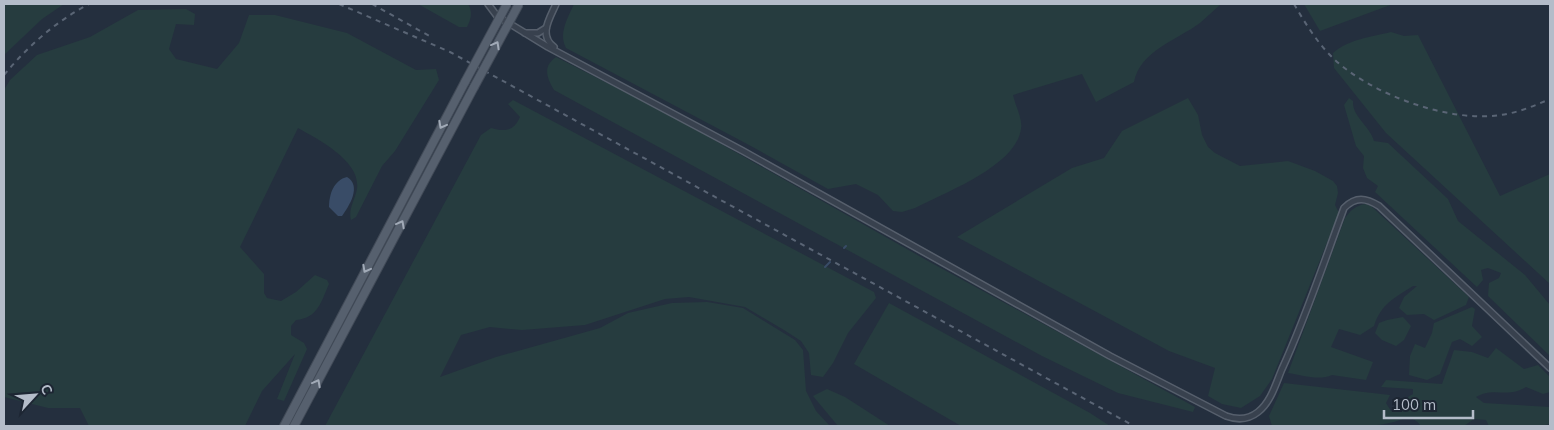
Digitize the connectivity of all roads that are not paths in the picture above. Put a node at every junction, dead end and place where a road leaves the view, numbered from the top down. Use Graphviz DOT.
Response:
graph roads {
  1 [pos="488,4"];
  2 [pos="507,4"];
  3 [pos="519,4"];
  4 [pos="556,4"];
  5 [pos="546,28"];
  6 [pos="517,29"];
  7 [pos="573,60"];
  8 [pos="1550,368"];
  9 [pos="284,426"];
  10 [pos="294,426"];
  1 -- 6 [label="street"];
  2 -- 9 [label="main road, one-way, bridge"];
  10 -- 3 [label="main road, one-way, bridge"];
  4 -- 5 [label="street"];
  5 -- 6 [label="street"];
  5 -- 7 [label="street"];
  6 -- 7 [label="street"];
  7 -- 8 [label="street"];
}
